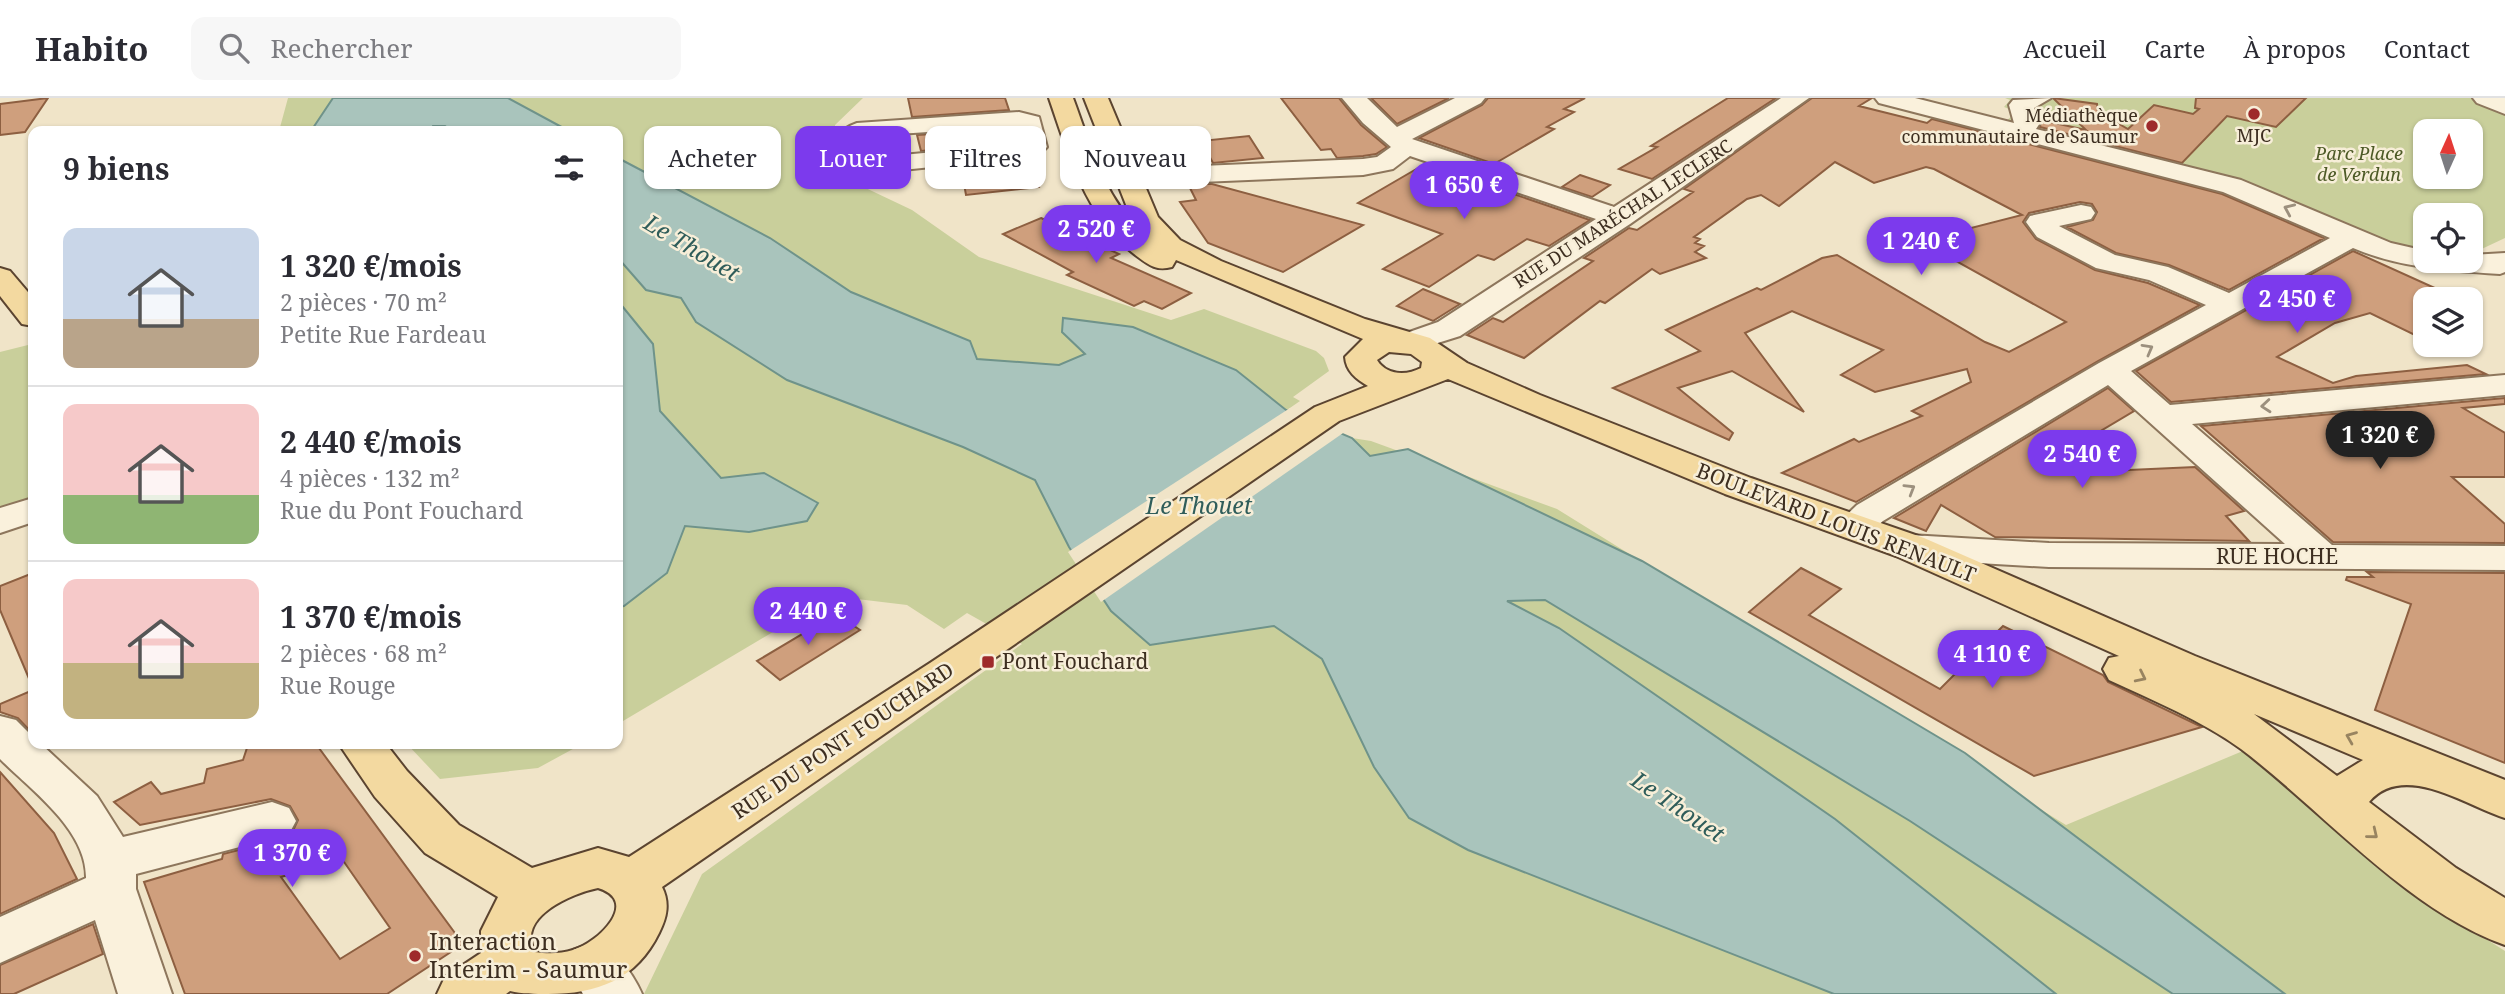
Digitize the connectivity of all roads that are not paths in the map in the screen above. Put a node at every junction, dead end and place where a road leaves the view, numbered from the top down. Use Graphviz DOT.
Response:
graph roads {
  1 [pos="1061,98"];
  2 [pos="1096,98"];
  3 [pos="1354,98"];
  4 [pos="1473,98"];
  5 [pos="1797,98"];
  6 [pos="1887,98"];
  7 [pos="2039,98"];
  8 [pos="2485,98"];
  9 [pos="872,102"];
  10 [pos="2505,107"];
  11 [pos="865,126"];
  12 [pos="866,128"];
  13 [pos="2019,131"];
  14 [pos="1400,143"];
  15 [pos="1211,174"];
  16 [pos="2081,213"];
  17 [pos="1620,218"];
  18 [pos="2351,238"];
  19 [pos="2413,257"];
  20 [pos="2505,262"];
  21 [pos="2483,264"];
  22 [pos="0,277"];
  23 [pos="2230,304"];
  24 [pos="28,311"];
  25 [pos="1422,356"];
  26 [pos="1362,361"];
  27 [pos="2110,370"];
  28 [pos="2505,385"];
  29 [pos="1327,414"];
  30 [pos="2163,416"];
  31 [pos="28,511"];
  32 [pos="0,520"];
  33 [pos="1853,527"];
  34 [pos="1910,547"];
  35 [pos="2049,555"];
  36 [pos="2324,558"];
  37 [pos="2505,558"];
  38 [pos="2034,601"];
  39 [pos="0,732"];
  40 [pos="365,749"];
  41 [pos="2426,768"];
  42 [pos="2505,800"];
  43 [pos="2340,807"];
  44 [pos="272,821"];
  45 [pos="111,874"];
  46 [pos="633,880"];
  47 [pos="532,893"];
  48 [pos="2504,922"];
  49 [pos="0,941"];
  50 [pos="510,962"];
  51 [pos="604,980"];
  52 [pos="145,994"];
  53 [pos="464,994"];
  1 -- 26 [label="main road"];
  2 -- 25 [label="main road"];
  3 -- 14 [label="street"];
  4 -- 14 [label="street"];
  5 -- 17 [label="street, RUE DU MARÉCHAL LECLERC"];
  6 -- 13 [label="street"];
  7 -- 13 [label="street"];
  8 -- 10 [label="street"];
  9 -- 11 [label="street"];
  12 -- 12 [label="street"];
  18 -- 13 [label="street, one-way"];
  14 -- 15 [label="street"];
  14 -- 17 [label="street"];
  16 -- 23 [label="street"];
  17 -- 25 [label="street, RUE DU MARÉCHAL LECLERC"];
  18 -- 19 [label="street"];
  18 -- 23 [label="street"];
  20 -- 21 [label="street"];
  22 -- 24 [label="main road"];
  27 -- 23 [label="street, one-way"];
  25 -- 26 [label="main road"];
  25 -- 29 [label="main road"];
  25 -- 33 [label="main road, BOULEVARD LOUIS RENAULT"];
  25 -- 43 [label="main road, BOULEVARD LOUIS RENAULT, one-way"];
  26 -- 29 [label="main road"];
  27 -- 30 [label="street"];
  33 -- 27 [label="street, one-way"];
  28 -- 30 [label="street, one-way"];
  29 -- 46 [label="main road, RUE DU PONT FOUCHARD"];
  30 -- 36 [label="street"];
  31 -- 32 [label="street"];
  33 -- 34 [label="main road, BOULEVARD LOUIS RENAULT"];
  34 -- 35 [label="street, RUE HOCHE"];
  34 -- 38 [label="main road, BOULEVARD LOUIS RENAULT"];
  35 -- 36 [label="street, RUE HOCHE"];
  35 -- 38 [label="street"];
  36 -- 37 [label="street, RUE HOCHE"];
  41 -- 38 [label="main road, BOULEVARD LOUIS RENAULT, one-way"];
  39 -- 45 [label="street"];
  40 -- 47 [label="main road"];
  41 -- 42 [label="main road, BOULEVARD LOUIS RENAULT"];
  41 -- 43 [label="main road, BOULEVARD LOUIS RENAULT"];
  43 -- 48 [label="main road, BOULEVARD LOUIS RENAULT, one-way"];
  44 -- 45 [label="street"];
  45 -- 49 [label="street"];
  45 -- 52 [label="street"];
  46 -- 47 [label="main road"];
  46 -- 51 [label="main road"];
  47 -- 50 [label="main road"];
  50 -- 51 [label="main road"];
  50 -- 53 [label="main road"];
}
